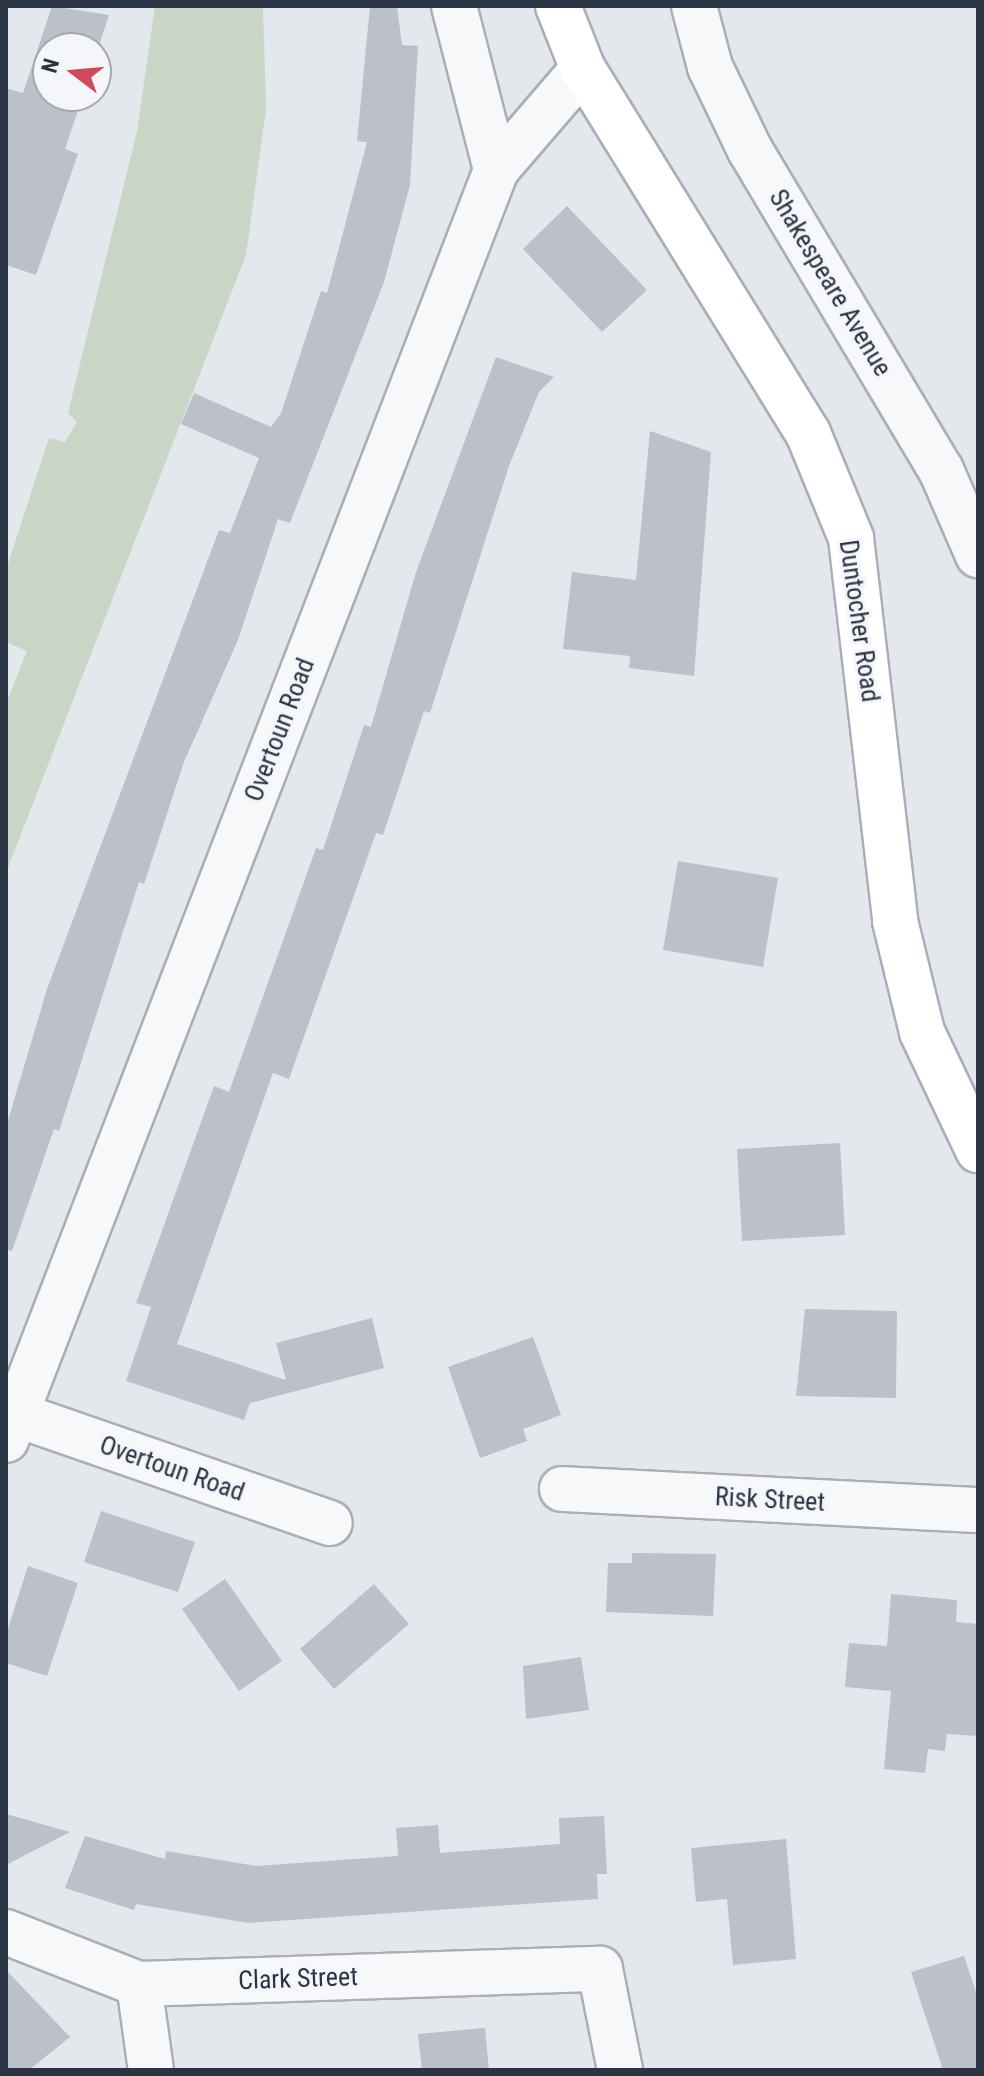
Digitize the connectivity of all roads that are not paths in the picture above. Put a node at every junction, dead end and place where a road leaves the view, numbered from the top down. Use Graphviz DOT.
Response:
graph roads {
  1 [pos="454,6"];
  2 [pos="558,6"];
  3 [pos="694,6"];
  4 [pos="583,69"];
  5 [pos="496,170"];
  6 [pos="978,555"];
  7 [pos="978,1150"];
  8 [pos="11,1427"];
  9 [pos="562,1489"];
  10 [pos="978,1510"];
  11 [pos="330,1523"];
  12 [pos="6,1932"];
  13 [pos="139,1984"];
  14 [pos="151,2070"];
  15 [pos="620,2070"];
  1 -- 5 [label="street"];
  2 -- 4 [label="main road, Duntocher Road"];
  3 -- 6 [label="street, Shakespeare Avenue"];
  4 -- 5 [label="street, Overtoun Road"];
  4 -- 7 [label="main road, Duntocher Road"];
  5 -- 8 [label="street, Overtoun Road"];
  8 -- 11 [label="street, Overtoun Road"];
  9 -- 10 [label="street, Risk Street"];
  12 -- 13 [label="street, Clark Street"];
  13 -- 14 [label="street"];
  13 -- 15 [label="street, Clark Street"];
}
